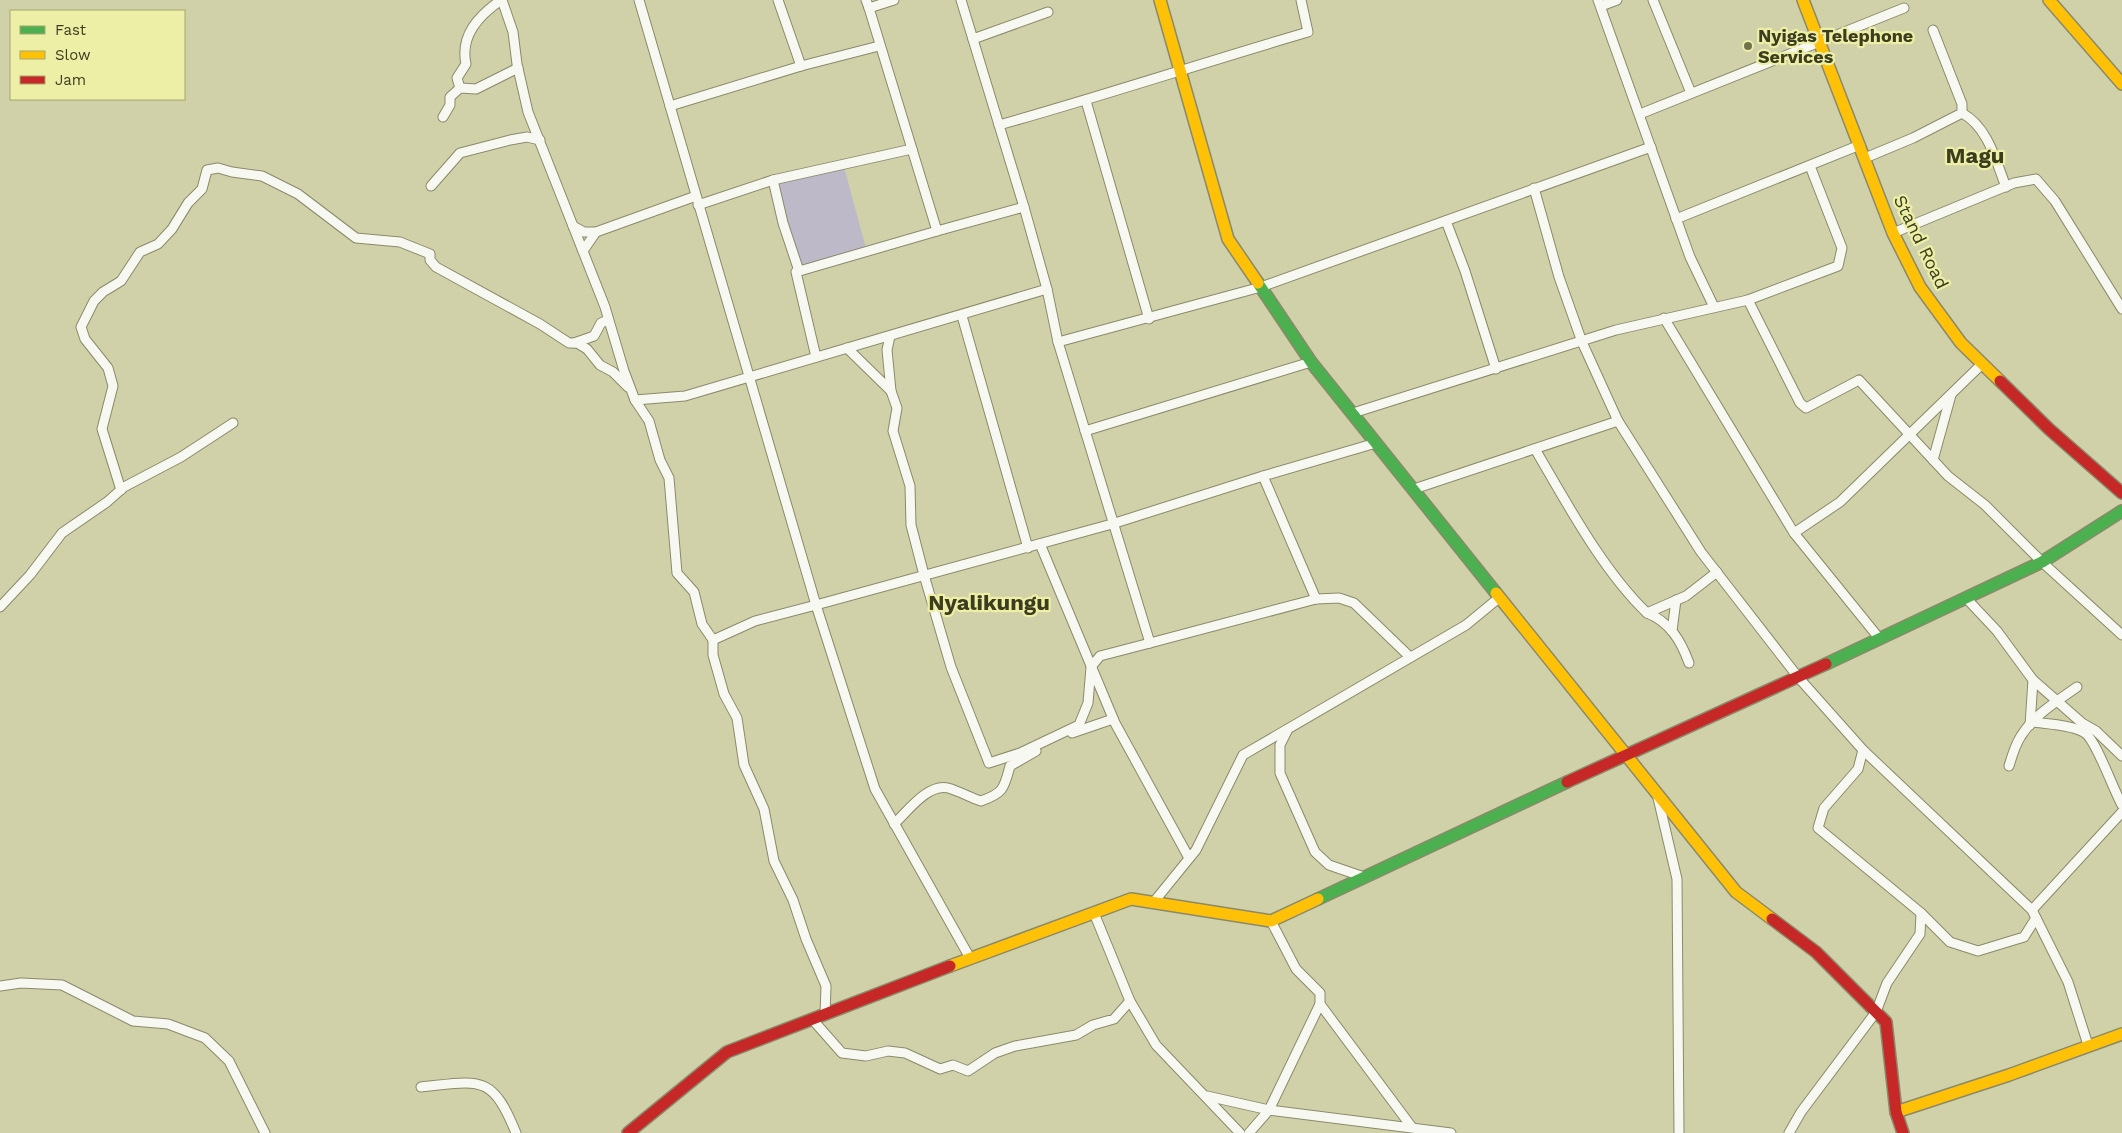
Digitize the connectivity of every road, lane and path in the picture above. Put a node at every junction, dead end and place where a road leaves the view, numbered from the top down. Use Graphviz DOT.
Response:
graph roads {
  1 [pos="501,0"];
  2 [pos="639,0"];
  3 [pos="778,0"];
  4 [pos="894,0"];
  5 [pos="961,0"];
  6 [pos="1160,0"];
  7 [pos="1300,0"];
  8 [pos="1617,0"];
  9 [pos="1653,0"];
  10 [pos="1803,0"];
  11 [pos="2049,0"];
  12 [pos="1599,3"];
  13 [pos="867,4"];
  14 [pos="1904,8"];
  15 [pos="1048,12"];
  16 [pos="1933,30"];
  17 [pos="973,39"];
  18 [pos="1819,42"];
  19 [pos="879,46"];
  20 [pos="801,66"];
  21 [pos="518,68"];
  22 [pos="1180,69"];
  23 [pos="2122,84"];
  24 [pos="460,88"];
  25 [pos="1691,93"];
  26 [pos="1086,101"];
  27 [pos="670,106"];
  28 [pos="1962,113"];
  29 [pos="1640,114"];
  30 [pos="443,117"];
  31 [pos="999,125"];
  32 [pos="540,140"];
  33 [pos="1860,145"];
  34 [pos="1651,147"];
  35 [pos="912,149"];
  36 [pos="1865,158"];
  37 [pos="1810,166"];
  38 [pos="773,180"];
  39 [pos="431,186"];
  40 [pos="2006,186"];
  41 [pos="1534,188"];
  42 [pos="697,201"];
  43 [pos="1024,207"];
  44 [pos="1676,219"];
  45 [pos="1446,221"];
  46 [pos="573,226"];
  47 [pos="937,231"];
  48 [pos="596,232"];
  49 [pos="1893,233"];
  50 [pos="583,252"];
  51 [pos="799,271"];
  52 [pos="1261,287"];
  53 [pos="1047,289"];
  54 [pos="1748,300"];
  55 [pos="1714,307"];
  56 [pos="2122,309"];
  57 [pos="962,316"];
  58 [pos="1664,318"];
  59 [pos="1149,319"];
  60 [pos="608,320"];
  61 [pos="890,336"];
  62 [pos="1058,342"];
  63 [pos="1582,342"];
  64 [pos="574,343"];
  65 [pos="847,348"];
  66 [pos="816,357"];
  67 [pos="1311,362"];
  68 [pos="1982,364"];
  69 [pos="1496,369"];
  70 [pos="748,378"];
  71 [pos="632,390"];
  72 [pos="892,391"];
  73 [pos="1951,395"];
  74 [pos="635,400"];
  75 [pos="1353,414"];
  76 [pos="1618,421"];
  77 [pos="233,423"];
  78 [pos="1085,431"];
  79 [pos="1910,434"];
  80 [pos="1376,443"];
  81 [pos="1535,449"];
  82 [pos="1933,460"];
  83 [pos="1264,476"];
  84 [pos="1414,489"];
  85 [pos="121,490"];
  86 [pos="2122,493"];
  87 [pos="2122,511"];
  88 [pos="1112,524"];
  89 [pos="1794,533"];
  90 [pos="1040,544"];
  91 [pos="1028,548"];
  92 [pos="2042,562"];
  93 [pos="1717,572"];
  94 [pos="924,575"];
  95 [pos="1500,597"];
  96 [pos="1966,598"];
  97 [pos="1316,599"];
  98 [pos="1676,600"];
  99 [pos="816,605"];
  100 [pos="0,607"];
  101 [pos="1647,613"];
  102 [pos="1672,631"];
  103 [pos="2122,635"];
  104 [pos="1879,638"];
  105 [pos="713,640"];
  106 [pos="1150,643"];
  107 [pos="1410,657"];
  108 [pos="1689,663"];
  109 [pos="1091,667"];
  110 [pos="1798,677"];
  111 [pos="2032,680"];
  112 [pos="2077,687"];
  113 [pos="2056,701"];
  114 [pos="1113,719"];
  115 [pos="2031,724"];
  116 [pos="1288,728"];
  117 [pos="1863,750"];
  118 [pos="1625,754"];
  119 [pos="2122,756"];
  120 [pos="2009,766"];
  121 [pos="1657,793"];
  122 [pos="2122,805"];
  123 [pos="2122,812"];
  124 [pos="894,824"];
  125 [pos="1189,858"];
  126 [pos="1364,877"];
  127 [pos="1153,903"];
  128 [pos="1094,913"];
  129 [pos="1921,913"];
  130 [pos="2034,914"];
  131 [pos="1271,921"];
  132 [pos="970,958"];
  133 [pos="0,986"];
  134 [pos="1130,1002"];
  135 [pos="1320,1004"];
  136 [pos="1876,1012"];
  137 [pos="825,1014"];
  138 [pos="812,1019"];
  139 [pos="2122,1034"];
  140 [pos="2088,1045"];
  141 [pos="421,1086"];
  142 [pos="1206,1096"];
  143 [pos="1269,1110"];
  144 [pos="1896,1112"];
  145 [pos="1411,1126"];
  146 [pos="265,1133"];
  147 [pos="516,1133"];
  148 [pos="628,1133"];
  149 [pos="1240,1133"];
  150 [pos="1249,1133"];
  151 [pos="1451,1133"];
  152 [pos="1679,1133"];
  153 [pos="1789,1133"];
  154 [pos="1903,1133"];
  1 -- 21 [label="street"];
  1 -- 24 [label="street"];
  2 -- 27 [label="street"];
  3 -- 20 [label="street"];
  4 -- 13 [label="street"];
  5 -- 17 [label="street"];
  6 -- 22 [label="main road"];
  7 -- 22 [label="street"];
  8 -- 12 [label="street"];
  9 -- 25 [label="street"];
  10 -- 18 [label="main road, Stand Road"];
  11 -- 23 [label="main road"];
  12 -- 29 [label="street"];
  13 -- 19 [label="street"];
  14 -- 18 [label="street"];
  15 -- 17 [label="street"];
  16 -- 28 [label="street"];
  17 -- 31 [label="street"];
  18 -- 25 [label="street"];
  18 -- 33 [label="main road, Stand Road"];
  19 -- 20 [label="street"];
  19 -- 35 [label="street"];
  20 -- 27 [label="street"];
  21 -- 24 [label="street"];
  21 -- 32 [label="street"];
  22 -- 26 [label="street"];
  22 -- 52 [label="main road"];
  24 -- 30 [label="street"];
  25 -- 29 [label="street"];
  26 -- 31 [label="street"];
  26 -- 59 [label="street"];
  27 -- 42 [label="street"];
  28 -- 36 [label="street"];
  28 -- 40 [label="street"];
  29 -- 34 [label="street"];
  31 -- 43 [label="street"];
  32 -- 39 [label="street"];
  32 -- 46 [label="street"];
  33 -- 36 [label="main road, Stand Road"];
  33 -- 37 [label="street"];
  34 -- 41 [label="street"];
  34 -- 44 [label="street"];
  35 -- 38 [label="street"];
  35 -- 47 [label="street"];
  36 -- 49 [label="main road, Stand Road"];
  37 -- 44 [label="street"];
  37 -- 54 [label="street"];
  38 -- 42 [label="street"];
  38 -- 51 [label="street"];
  40 -- 49 [label="street"];
  40 -- 56 [label="street"];
  41 -- 45 [label="street"];
  41 -- 63 [label="street"];
  42 -- 48 [label="street"];
  42 -- 70 [label="street"];
  43 -- 47 [label="street"];
  43 -- 53 [label="street"];
  44 -- 55 [label="street"];
  45 -- 52 [label="street"];
  45 -- 69 [label="street"];
  46 -- 48 [label="street"];
  46 -- 50 [label="street"];
  47 -- 51 [label="street"];
  48 -- 50 [label="street"];
  49 -- 68 [label="main road, Stand Road"];
  50 -- 60 [label="street"];
  51 -- 66 [label="street"];
  52 -- 59 [label="street"];
  52 -- 67 [label="main road"];
  53 -- 57 [label="street"];
  53 -- 62 [label="street"];
  54 -- 55 [label="street"];
  54 -- 79 [label="street"];
  55 -- 58 [label="street"];
  57 -- 61 [label="street"];
  57 -- 91 [label="street"];
  58 -- 63 [label="street"];
  58 -- 89 [label="street"];
  59 -- 62 [label="street"];
  60 -- 64 [label="street"];
  60 -- 71 [label="street"];
  61 -- 65 [label="street"];
  61 -- 72 [label="street"];
  62 -- 78 [label="street"];
  63 -- 69 [label="street"];
  63 -- 76 [label="street"];
  64 -- 71 [label="street"];
  64 -- 85 [label="street"];
  65 -- 66 [label="street"];
  65 -- 72 [label="street"];
  66 -- 70 [label="street"];
  67 -- 75 [label="main road"];
  67 -- 78 [label="street"];
  68 -- 73 [label="street"];
  68 -- 86 [label="main road, Stand Road"];
  69 -- 75 [label="street"];
  70 -- 74 [label="street"];
  70 -- 99 [label="street"];
  71 -- 74 [label="street"];
  72 -- 94 [label="street"];
  73 -- 79 [label="street"];
  73 -- 82 [label="street"];
  74 -- 105 [label="street"];
  75 -- 80 [label="main road"];
  76 -- 81 [label="street"];
  76 -- 93 [label="street"];
  77 -- 85 [label="street"];
  78 -- 88 [label="street"];
  79 -- 82 [label="street"];
  79 -- 89 [label="street"];
  80 -- 83 [label="street"];
  80 -- 84 [label="main road"];
  81 -- 84 [label="street"];
  81 -- 101 [label="street"];
  82 -- 92 [label="street"];
  83 -- 88 [label="street"];
  83 -- 97 [label="street"];
  84 -- 95 [label="main road"];
  85 -- 100 [label="street"];
  87 -- 92 [label="main road"];
  88 -- 90 [label="street"];
  88 -- 106 [label="street"];
  89 -- 104 [label="street"];
  90 -- 91 [label="street"];
  90 -- 109 [label="street"];
  91 -- 94 [label="street"];
  92 -- 96 [label="main road"];
  92 -- 103 [label="street"];
  93 -- 98 [label="street"];
  93 -- 110 [label="street"];
  94 -- 99 [label="street"];
  94 -- 109 [label="street"];
  95 -- 107 [label="street"];
  95 -- 118 [label="main road"];
  96 -- 104 [label="main road"];
  96 -- 111 [label="street"];
  97 -- 106 [label="street"];
  97 -- 107 [label="street"];
  98 -- 101 [label="street"];
  98 -- 102 [label="street"];
  99 -- 105 [label="street"];
  99 -- 124 [label="street"];
  101 -- 102 [label="street"];
  102 -- 108 [label="street"];
  104 -- 110 [label="main road"];
  105 -- 137 [label="street"];
  106 -- 109 [label="street"];
  107 -- 116 [label="street"];
  109 -- 114 [label="street"];
  110 -- 117 [label="street"];
  110 -- 118 [label="main road"];
  111 -- 113 [label="street"];
  111 -- 115 [label="street"];
  112 -- 113 [label="street"];
  113 -- 115 [label="street"];
  113 -- 119 [label="street"];
  114 -- 124 [label="street"];
  114 -- 125 [label="street"];
  115 -- 120 [label="street"];
  115 -- 122 [label="street"];
  116 -- 125 [label="street"];
  116 -- 126 [label="street"];
  117 -- 129 [label="street"];
  117 -- 130 [label="street"];
  118 -- 121 [label="main road"];
  118 -- 126 [label="main road"];
  121 -- 136 [label="main road"];
  121 -- 152 [label="street"];
  123 -- 130 [label="street"];
  124 -- 132 [label="street"];
  125 -- 127 [label="street"];
  126 -- 131 [label="main road"];
  127 -- 128 [label="main road"];
  127 -- 131 [label="main road"];
  128 -- 132 [label="main road"];
  128 -- 134 [label="street"];
  129 -- 130 [label="street"];
  129 -- 136 [label="street"];
  130 -- 140 [label="street"];
  131 -- 135 [label="street"];
  132 -- 137 [label="main road"];
  133 -- 146 [label="street"];
  134 -- 138 [label="street"];
  134 -- 142 [label="street"];
  135 -- 143 [label="street"];
  135 -- 145 [label="street"];
  136 -- 144 [label="main road"];
  136 -- 153 [label="street"];
  137 -- 138 [label="main road"];
  138 -- 148 [label="main road"];
  139 -- 140 [label="main road"];
  140 -- 144 [label="main road"];
  141 -- 147 [label="street"];
  142 -- 143 [label="street"];
  142 -- 149 [label="street"];
  143 -- 145 [label="street"];
  143 -- 150 [label="street"];
  144 -- 154 [label="main road"];
  145 -- 151 [label="street"];
}
